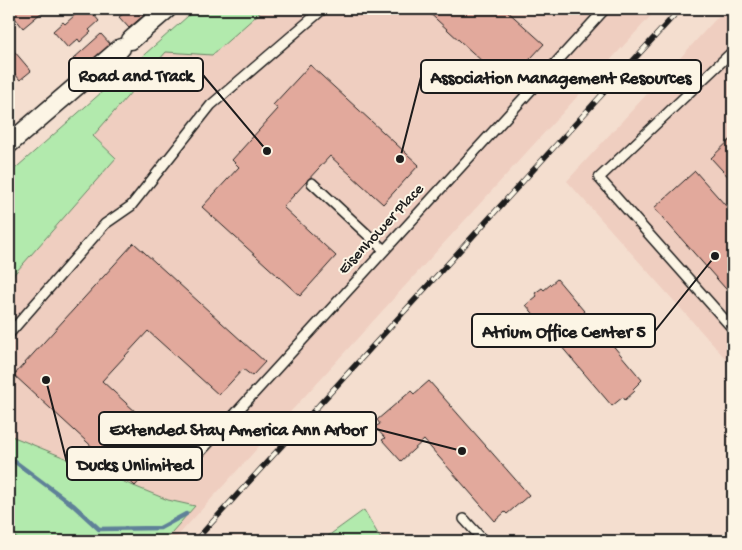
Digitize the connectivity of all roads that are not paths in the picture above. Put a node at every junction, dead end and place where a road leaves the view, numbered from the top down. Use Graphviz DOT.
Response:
graph roads {
  1 [pos="167,9"];
  2 [pos="323,9"];
  3 [pos="605,9"];
  4 [pos="733,51"];
  5 [pos="9,144"];
  6 [pos="312,183"];
  7 [pos="384,250"];
  8 [pos="733,329"];
  9 [pos="9,334"];
  10 [pos="182,472"];
  11 [pos="464,519"];
  12 [pos="484,541"];
  1 -- 5 [label="street"];
  2 -- 9 [label="lane"];
  3 -- 7 [label="lane, Eisenhower Place"];
  4 -- 8 [label="lane"];
  6 -- 7 [label="lane"];
  7 -- 10 [label="lane, Eisenhower Place"];
  11 -- 12 [label="lane"];
}
